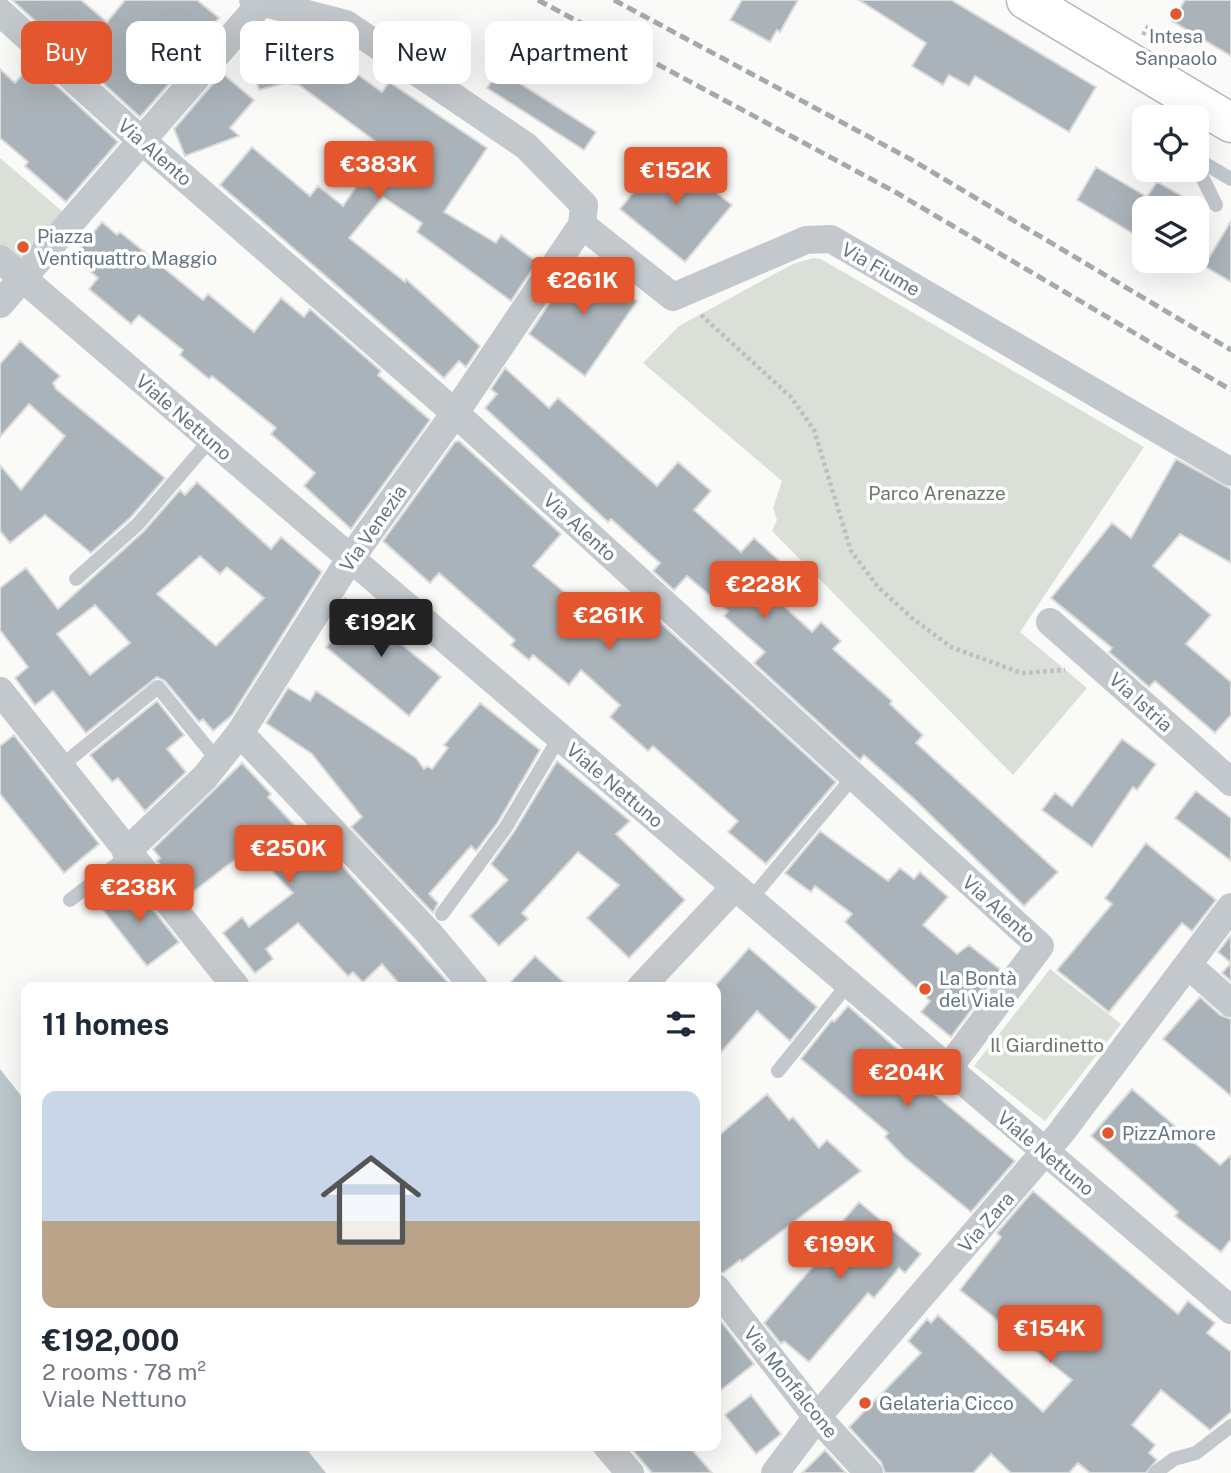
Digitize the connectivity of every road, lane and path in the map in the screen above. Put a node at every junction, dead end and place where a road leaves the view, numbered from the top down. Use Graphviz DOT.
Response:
graph roads {
  1 [pos="1026,0"];
  2 [pos="257,1"];
  3 [pos="0,12"];
  4 [pos="1187,105"];
  5 [pos="1209,115"];
  6 [pos="1231,123"];
  7 [pos="141,140"];
  8 [pos="1209,166"];
  9 [pos="1231,179"];
  10 [pos="1204,182"];
  11 [pos="1216,205"];
  12 [pos="582,225"];
  13 [pos="0,259"];
  14 [pos="23,279"];
  15 [pos="0,304"];
  16 [pos="699,313"];
  17 [pos="455,413"];
  18 [pos="210,440"];
  19 [pos="1231,472"];
  20 [pos="350,559"];
  21 [pos="76,579"];
  22 [pos="1051,622"];
  23 [pos="1097,663"];
  24 [pos="0,691"];
  25 [pos="240,733"];
  26 [pos="559,738"];
  27 [pos="218,761"];
  28 [pos="60,767"];
  29 [pos="853,777"];
  30 [pos="1231,782"];
  31 [pos="128,854"];
  32 [pos="742,894"];
  33 [pos="70,900"];
  34 [pos="1231,907"];
  35 [pos="442,914"];
  36 [pos="1188,965"];
  37 [pos="232,982"];
  38 [pos="470,982"];
  39 [pos="646,982"];
  40 [pos="848,984"];
  41 [pos="1231,1003"];
  42 [pos="947,1070"];
  43 [pos="778,1071"];
  44 [pos="1046,1151"];
  45 [pos="721,1294"];
  46 [pos="1231,1310"];
  47 [pos="817,1417"];
  48 [pos="1231,1426"];
  49 [pos="611,1451"];
  50 [pos="630,1473"];
  51 [pos="775,1473"];
  52 [pos="869,1473"];
  53 [pos="1155,1473"];
  1 -- 4 [label="main road"];
  2 -- 7 [label="street"];
  2 -- 12 [label="street"];
  3 -- 7 [label="street, Via Alento"];
  5 -- 6 [label="main road"];
  7 -- 14 [label="street"];
  7 -- 17 [label="street, Via Alento"];
  8 -- 9 [label="lane"];
  10 -- 11 [label="lane"];
  12 -- 17 [label="street, Via Venezia"];
  12 -- 19 [label="street, Via Fiume"];
  13 -- 14 [label="street, Viale Nettuno"];
  14 -- 15 [label="street"];
  14 -- 18 [label="street, Viale Nettuno"];
  16 -- 23 [label="path"];
  17 -- 20 [label="street, Via Venezia"];
  17 -- 29 [label="street, Via Alento"];
  18 -- 20 [label="street, Viale Nettuno"];
  18 -- 21 [label="lane"];
  20 -- 25 [label="street, Via Venezia"];
  20 -- 26 [label="street, Viale Nettuno"];
  22 -- 23 [label="street, Via Istria"];
  23 -- 30 [label="street, Via Istria"];
  24 -- 28 [label="street"];
  25 -- 27 [label="street, Via Venezia"];
  25 -- 38 [label="street"];
  26 -- 32 [label="street, Viale Nettuno"];
  26 -- 35 [label="lane"];
  27 -- 28 [label="lane"];
  27 -- 31 [label="street, Via Venezia"];
  28 -- 31 [label="street"];
  29 -- 32 [label="lane"];
  29 -- 42 [label="street, Via Alento"];
  31 -- 33 [label="lane"];
  31 -- 37 [label="street"];
  32 -- 39 [label="street"];
  32 -- 40 [label="street, Viale Nettuno"];
  34 -- 36 [label="street, Via Zara"];
  36 -- 41 [label="street"];
  36 -- 44 [label="street, Via Zara"];
  40 -- 42 [label="street, Viale Nettuno"];
  40 -- 43 [label="lane"];
  42 -- 44 [label="street, Viale Nettuno"];
  44 -- 46 [label="street, Viale Nettuno"];
  44 -- 47 [label="street, Via Zara"];
  45 -- 47 [label="street, Via Monfalcone"];
  47 -- 51 [label="street, Via Zara"];
  47 -- 52 [label="street, Via Monfalcone"];
  48 -- 53 [label="lane"];
  49 -- 50 [label="street"];
}
